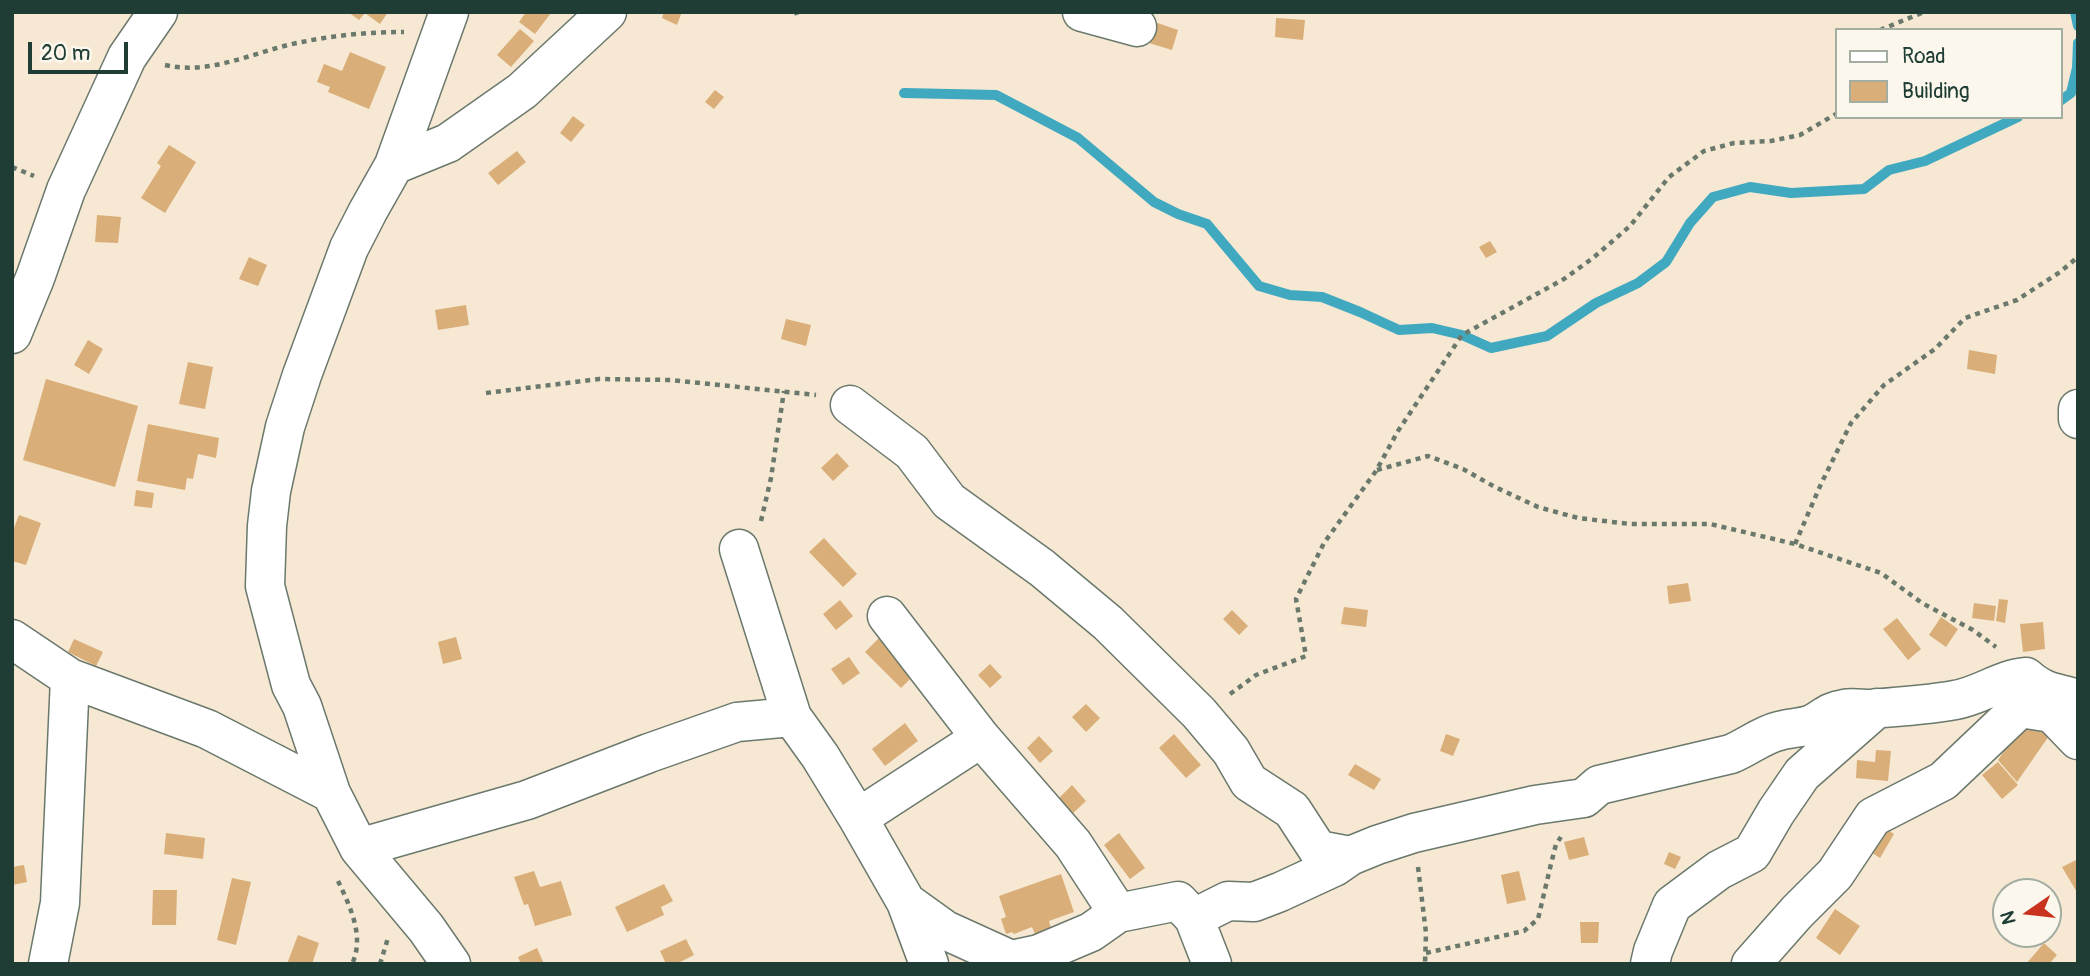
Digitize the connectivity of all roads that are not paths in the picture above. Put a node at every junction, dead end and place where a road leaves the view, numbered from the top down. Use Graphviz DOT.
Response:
graph roads {
  1 [pos="158,12"];
  2 [pos="607,12"];
  3 [pos="1082,12"];
  4 [pos="447,16"];
  5 [pos="1137,27"];
  6 [pos="394,165"];
  7 [pos="12,334"];
  8 [pos="850,405"];
  9 [pos="2078,409"];
  10 [pos="2078,419"];
  11 [pos="739,549"];
  12 [pos="887,616"];
  13 [pos="12,639"];
  14 [pos="70,678"];
  15 [pos="2078,699"];
  16 [pos="1877,708"];
  17 [pos="792,717"];
  18 [pos="981,738"];
  19 [pos="2078,740"];
  20 [pos="331,793"];
  21 [pos="858,818"];
  22 [pos="359,848"];
  23 [pos="1350,856"];
  24 [pos="906,902"];
  25 [pos="1118,913"];
  26 [pos="1194,918"];
  27 [pos="48,964"];
  28 [pos="451,964"];
  29 [pos="929,964"];
  30 [pos="1212,964"];
  31 [pos="1650,964"];
  32 [pos="1751,964"];
  1 -- 7 [label="street"];
  2 -- 6 [label="street"];
  3 -- 5 [label="street"];
  4 -- 6 [label="street"];
  6 -- 20 [label="street"];
  8 -- 23 [label="street"];
  9 -- 10 [label="street"];
  11 -- 17 [label="street"];
  12 -- 18 [label="street"];
  13 -- 14 [label="street"];
  14 -- 20 [label="street"];
  14 -- 27 [label="street"];
  15 -- 16 [label="street"];
  16 -- 23 [label="street"];
  16 -- 31 [label="street"];
  17 -- 21 [label="street"];
  17 -- 22 [label="street"];
  18 -- 21 [label="street"];
  18 -- 25 [label="street"];
  19 -- 32 [label="street"];
  20 -- 22 [label="street"];
  21 -- 24 [label="street"];
  22 -- 28 [label="street"];
  23 -- 26 [label="street"];
  24 -- 25 [label="street"];
  24 -- 29 [label="street"];
  25 -- 26 [label="street"];
  26 -- 30 [label="street"];
}
